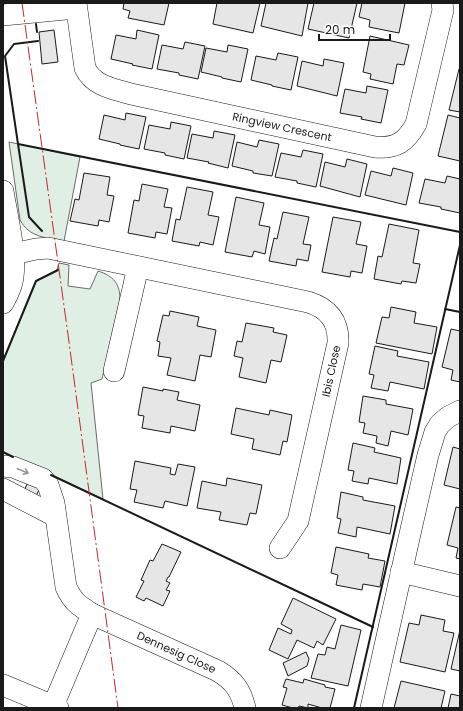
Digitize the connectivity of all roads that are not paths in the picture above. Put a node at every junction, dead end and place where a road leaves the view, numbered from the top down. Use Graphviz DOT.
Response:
graph roads {
  1 [pos="442,3"];
  2 [pos="76,6"];
  3 [pos="3,15"];
  4 [pos="3,191"];
  5 [pos="13,254"];
  6 [pos="138,267"];
  7 [pos="3,303"];
  8 [pos="114,371"];
  9 [pos="460,411"];
  10 [pos="3,466"];
  11 [pos="3,489"];
  12 [pos="55,516"];
  13 [pos="280,548"];
  14 [pos="401,572"];
  15 [pos="460,586"];
  16 [pos="92,614"];
  17 [pos="3,685"];
  18 [pos="56,707"];
  19 [pos="245,708"];
  20 [pos="371,708"];
  1 -- 2 [label="street, Ringview Crescent"];
  2 -- 3 [label="street, Ringview Crescent"];
  4 -- 5 [label="street"];
  5 -- 6 [label="street, Ibis Close"];
  5 -- 7 [label="street"];
  6 -- 8 [label="street"];
  6 -- 13 [label="street, Ibis Close"];
  9 -- 14 [label="street"];
  10 -- 12 [label="street, Dennesig Close, one-way"];
  11 -- 12 [label="street"];
  12 -- 16 [label="street, Dennesig Close"];
  14 -- 15 [label="street"];
  14 -- 20 [label="street"];
  16 -- 18 [label="street"];
  16 -- 19 [label="street, Dennesig Close"];
  17 -- 18 [label="street"];
}
